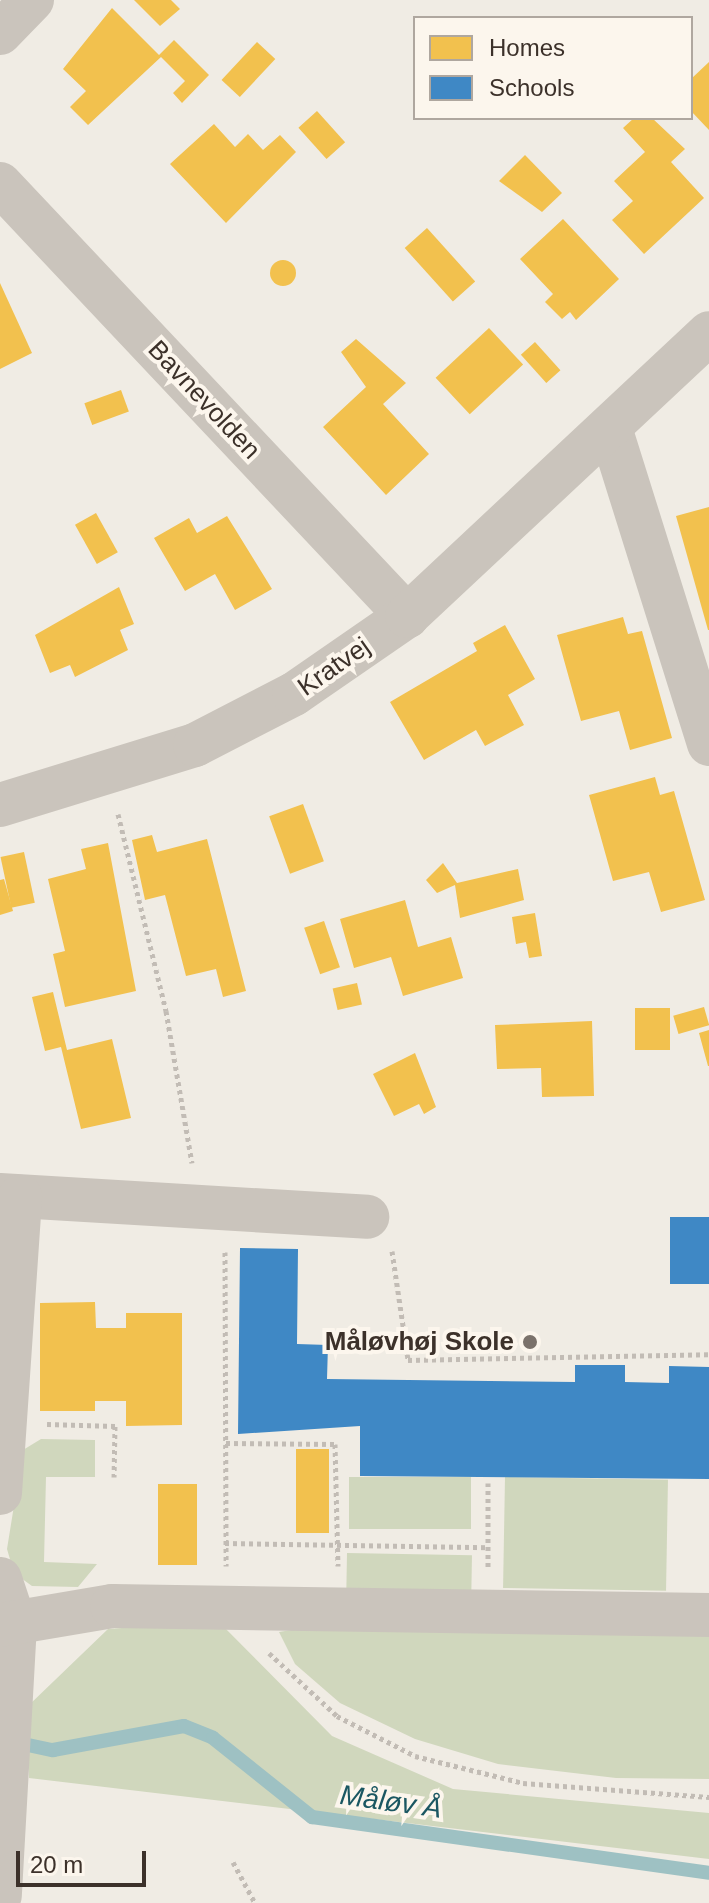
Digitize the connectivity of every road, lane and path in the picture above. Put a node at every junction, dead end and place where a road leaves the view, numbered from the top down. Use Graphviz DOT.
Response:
graph roads {
  1 [pos="32,0"];
  2 [pos="0,33"];
  3 [pos="0,184"];
  4 [pos="709,333"];
  5 [pos="611,431"];
  6 [pos="407,616"];
  7 [pos="709,744"];
  8 [pos="104,778"];
  9 [pos="0,805"];
  10 [pos="193,1181"];
  11 [pos="10,1196"];
  12 [pos="367,1217"];
  13 [pos="225,1277"];
  14 [pos="709,1354"];
  15 [pos="7,1423"];
  16 [pos="226,1443"];
  17 [pos="114,1477"];
  18 [pos="488,1483"];
  19 [pos="0,1493"];
  20 [pos="337,1542"];
  21 [pos="225,1543"];
  22 [pos="488,1547"];
  23 [pos="0,1579"];
  24 [pos="235,1608"];
  25 [pos="339,1609"];
  26 [pos="488,1611"];
  27 [pos="709,1615"];
  28 [pos="7,1625"];
  29 [pos="709,1797"];
  30 [pos="233,1862"];
  31 [pos="0,1896"];
  32 [pos="255,1903"];
  1 -- 2 [label="street"];
  3 -- 6 [label="street, Bavnevolden"];
  4 -- 5 [label="street, Kratvej"];
  5 -- 6 [label="street, Kratvej"];
  5 -- 7 [label="street"];
  6 -- 8 [label="street, Kratvej"];
  8 -- 9 [label="street, Kratvej"];
  8 -- 10 [label="path"];
  11 -- 12 [label="street"];
  11 -- 15 [label="street"];
  12 -- 14 [label="path"];
  13 -- 16 [label="path"];
  15 -- 17 [label="path"];
  15 -- 19 [label="street"];
  16 -- 20 [label="path"];
  16 -- 21 [label="path"];
  18 -- 22 [label="path"];
  20 -- 21 [label="path"];
  20 -- 22 [label="path"];
  20 -- 25 [label="path"];
  21 -- 24 [label="path"];
  22 -- 26 [label="path"];
  23 -- 28 [label="street"];
  24 -- 25 [label="street"];
  24 -- 28 [label="street"];
  24 -- 29 [label="path"];
  25 -- 26 [label="street"];
  26 -- 27 [label="street"];
  28 -- 31 [label="street"];
  30 -- 32 [label="path"];
}
